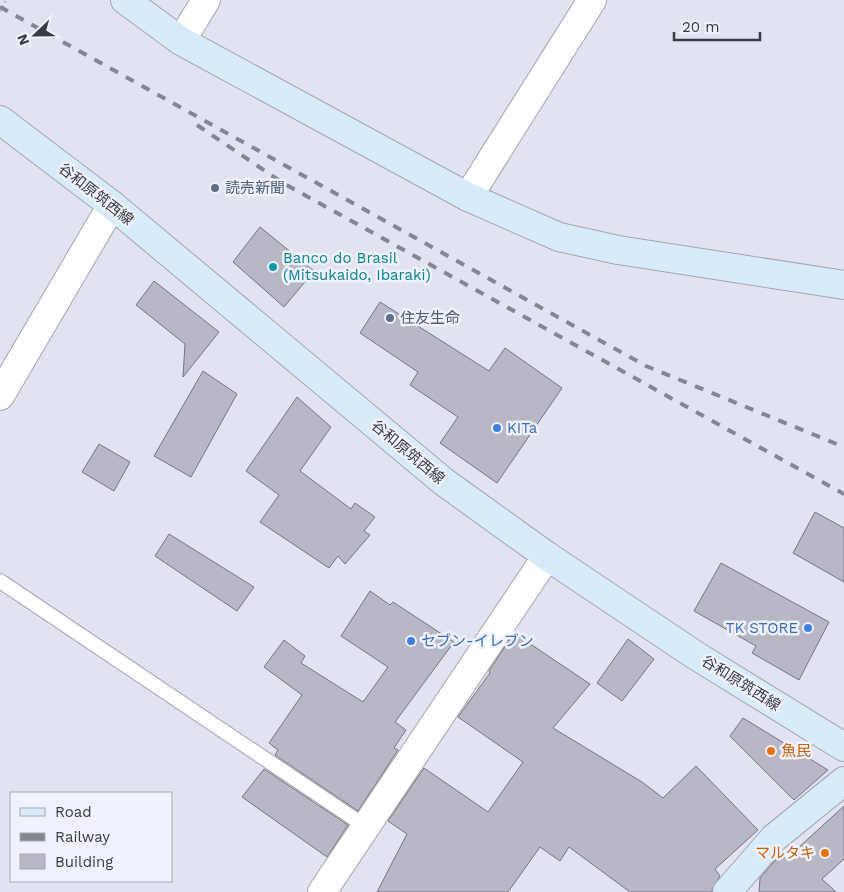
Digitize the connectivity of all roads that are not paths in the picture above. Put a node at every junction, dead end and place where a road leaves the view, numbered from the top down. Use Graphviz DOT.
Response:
graph roads {
  1 [pos="125,0"];
  2 [pos="206,0"];
  3 [pos="592,0"];
  4 [pos="181,41"];
  5 [pos="0,120"];
  6 [pos="468,196"];
  7 [pos="112,205"];
  8 [pos="844,285"];
  9 [pos="0,396"];
  10 [pos="548,556"];
  11 [pos="0,581"];
  12 [pos="844,747"];
  13 [pos="844,781"];
  14 [pos="365,826"];
  15 [pos="322,892"];
  16 [pos="727,892"];
  1 -- 4 [label="main road"];
  2 -- 4 [label="street"];
  3 -- 6 [label="street"];
  4 -- 6 [label="main road"];
  5 -- 7 [label="main road, 谷和原筑西線"];
  6 -- 8 [label="main road"];
  7 -- 9 [label="street"];
  7 -- 10 [label="main road, 谷和原筑西線"];
  10 -- 12 [label="main road, 谷和原筑西線"];
  10 -- 14 [label="street"];
  11 -- 14 [label="lane"];
  13 -- 16 [label="main road"];
  14 -- 15 [label="street"];
}
